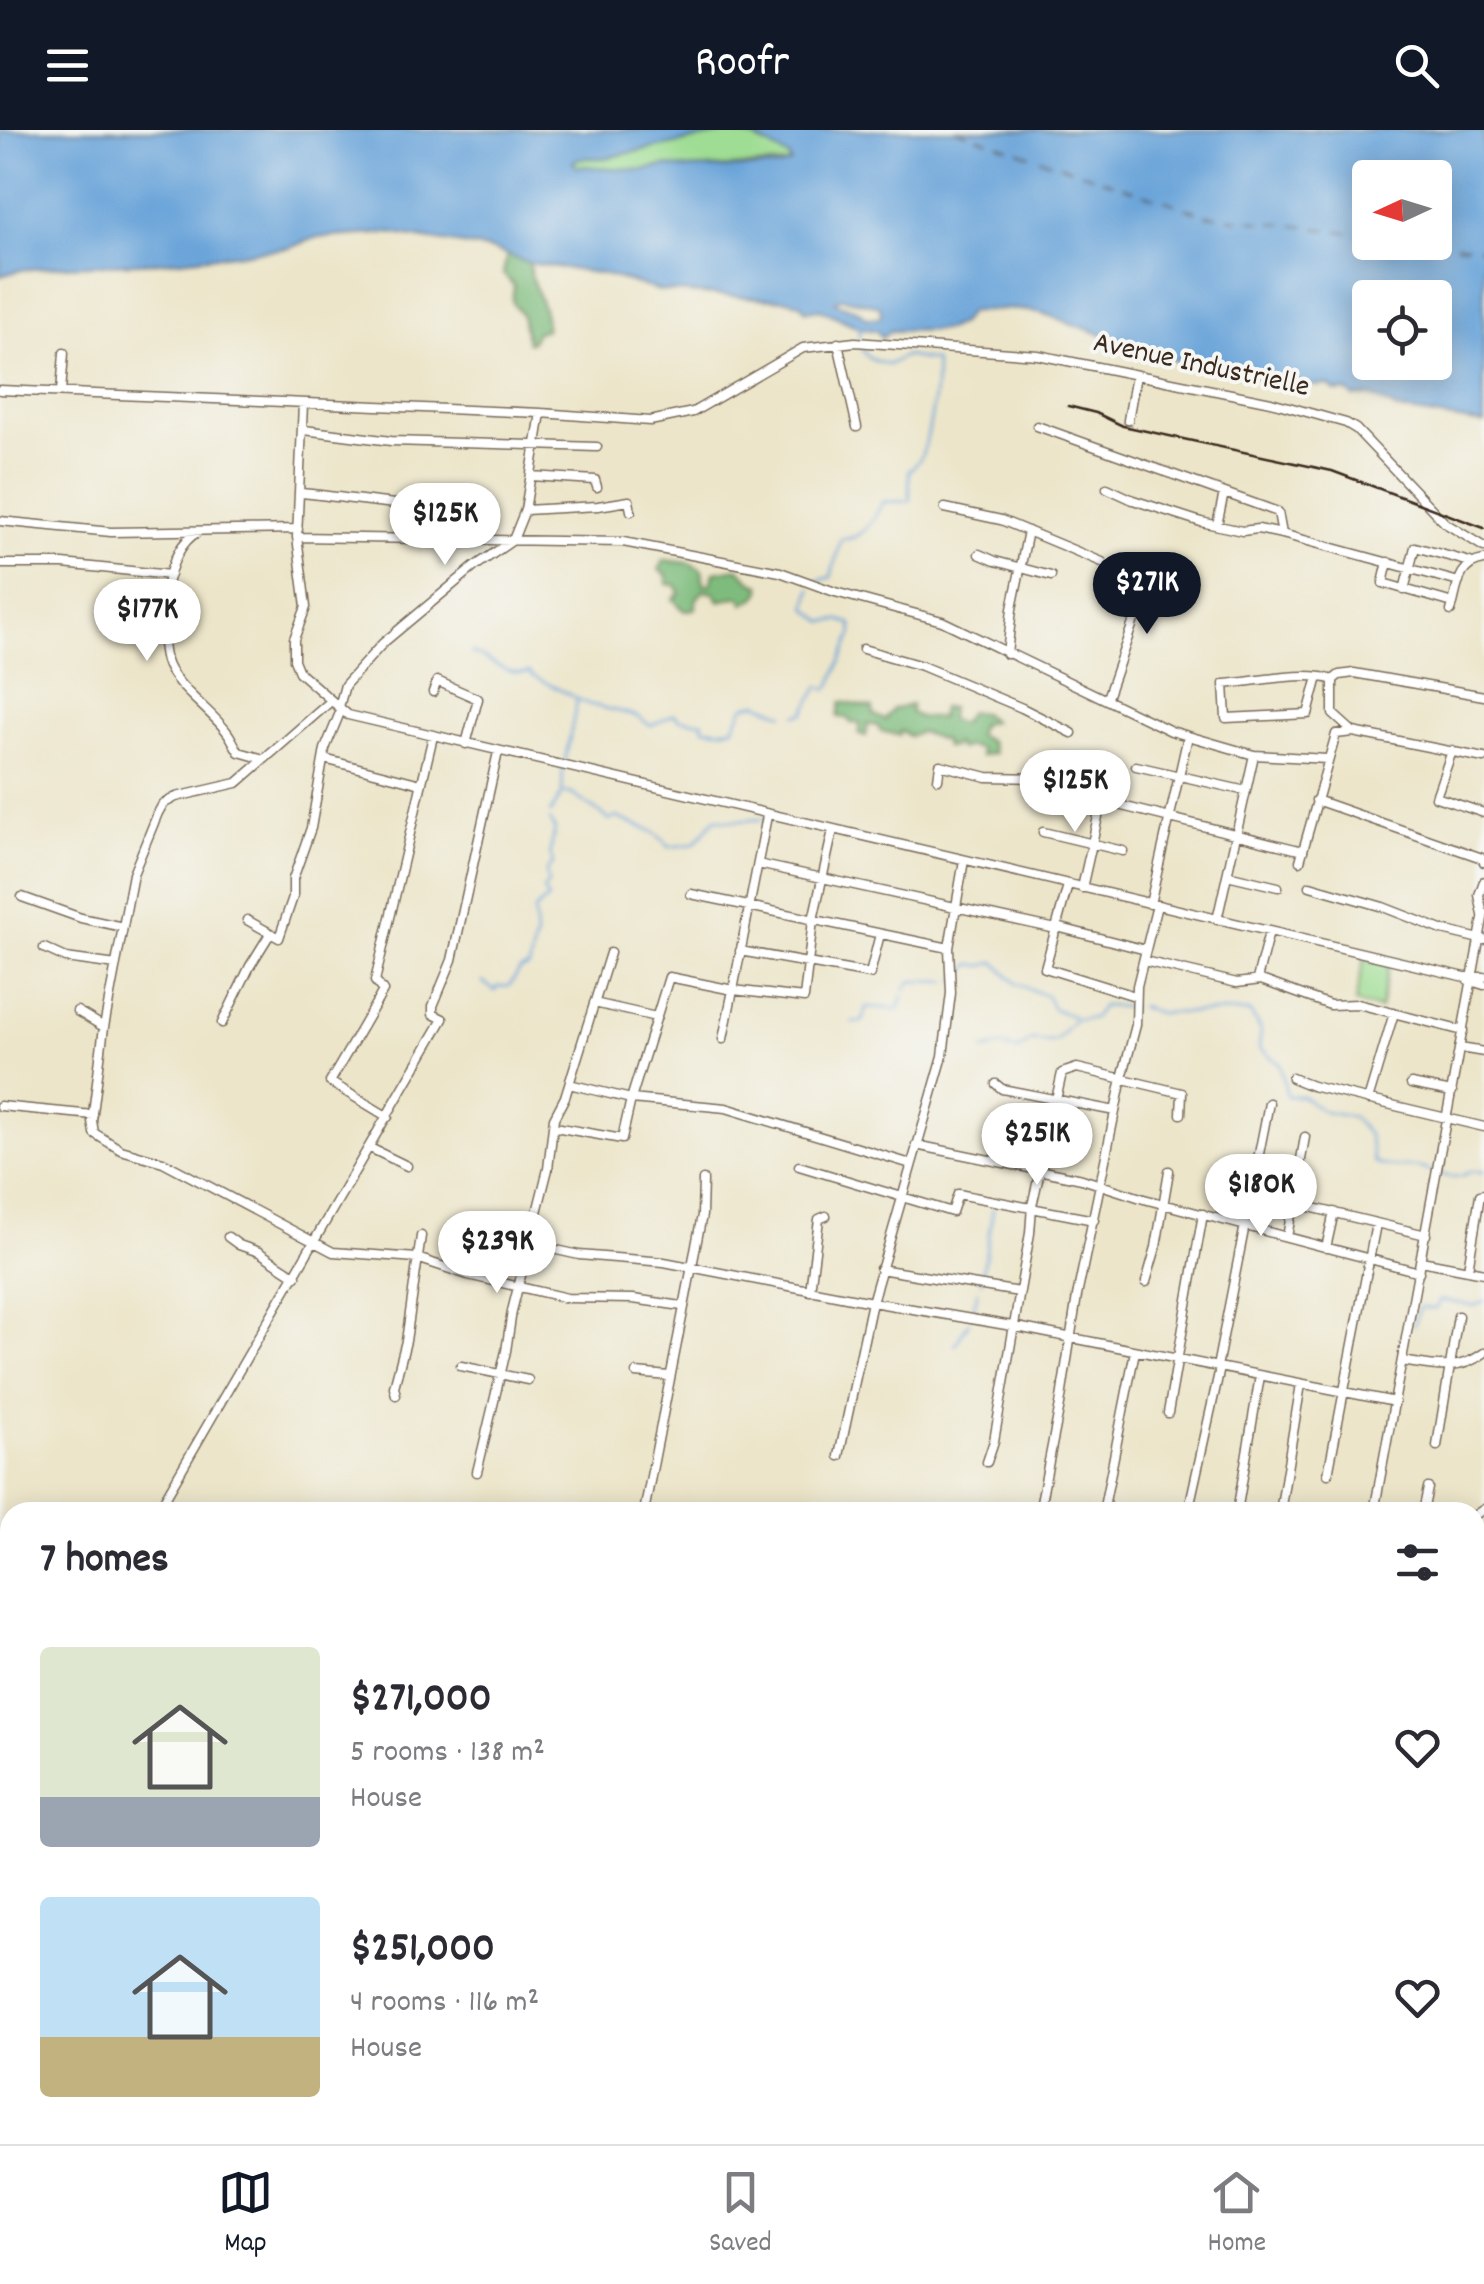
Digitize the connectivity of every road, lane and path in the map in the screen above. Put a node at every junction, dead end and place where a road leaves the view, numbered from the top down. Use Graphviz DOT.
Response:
graph roads {
  1 [pos="838,344"];
  2 [pos="64,353"];
  3 [pos="1136,375"];
  4 [pos="0,390"];
  5 [pos="61,392"];
  6 [pos="303,404"];
  7 [pos="541,412"];
  8 [pos="1128,420"];
  9 [pos="1037,426"];
  10 [pos="857,427"];
  11 [pos="304,430"];
  12 [pos="536,446"];
  13 [pos="597,447"];
  14 [pos="531,476"];
  15 [pos="597,487"];
  16 [pos="1107,488"];
  17 [pos="1224,493"];
  18 [pos="300,494"];
  19 [pos="945,508"];
  20 [pos="486,510"];
  21 [pos="526,510"];
  22 [pos="630,511"];
  23 [pos="0,522"];
  24 [pos="1216,526"];
  25 [pos="201,530"];
  26 [pos="1028,530"];
  27 [pos="298,533"];
  28 [pos="1282,534"];
  29 [pos="513,540"];
  30 [pos="1484,547"];
  31 [pos="979,554"];
  32 [pos="1484,560"];
  33 [pos="1102,562"];
  34 [pos="1388,562"];
  35 [pos="1470,562"];
  36 [pos="2,564"];
  37 [pos="1148,565"];
  38 [pos="1021,567"];
  39 [pos="1409,568"];
  40 [pos="170,575"];
  41 [pos="1051,576"];
  42 [pos="1459,582"];
  43 [pos="1404,590"];
  44 [pos="863,649"];
  45 [pos="1008,654"];
  46 [pos="1318,677"];
  47 [pos="1333,680"];
  48 [pos="433,692"];
  49 [pos="1484,696"];
  50 [pos="1107,698"];
  51 [pos="340,710"];
  52 [pos="316,714"];
  53 [pos="1336,720"];
  54 [pos="1353,732"];
  55 [pos="1072,734"];
  56 [pos="1336,734"];
  57 [pos="432,736"];
  58 [pos="1188,736"];
  59 [pos="466,744"];
  60 [pos="1452,751"];
  61 [pos="498,752"];
  62 [pos="1254,754"];
  63 [pos="1484,758"];
  64 [pos="324,759"];
  65 [pos="1327,759"];
  66 [pos="264,760"];
  67 [pos="1136,766"];
  68 [pos="1179,776"];
  69 [pos="938,779"];
  70 [pos="421,784"];
  71 [pos="1246,792"];
  72 [pos="1316,800"];
  73 [pos="1102,801"];
  74 [pos="1484,813"];
  75 [pos="767,816"];
  76 [pos="1169,818"];
  77 [pos="833,830"];
  78 [pos="1043,832"];
  79 [pos="1236,834"];
  80 [pos="1092,844"];
  81 [pos="1303,850"];
  82 [pos="1123,851"];
  83 [pos="964,860"];
  84 [pos="1300,861"];
  85 [pos="1484,862"];
  86 [pos="758,864"];
  87 [pos="1227,875"];
  88 [pos="822,878"];
  89 [pos="1484,881"];
  90 [pos="1068,884"];
  91 [pos="1310,886"];
  92 [pos="1278,887"];
  93 [pos="1082,888"];
  94 [pos="691,894"];
  95 [pos="22,897"];
  96 [pos="1154,905"];
  97 [pos="749,906"];
  98 [pos="956,907"];
  99 [pos="1484,914"];
  100 [pos="247,920"];
  101 [pos="813,920"];
  102 [pos="1218,920"];
  103 [pos="123,926"];
  104 [pos="1056,928"];
  105 [pos="1270,932"];
  106 [pos="272,934"];
  107 [pos="880,934"];
  108 [pos="1480,939"];
  109 [pos="44,948"];
  110 [pos="949,948"];
  111 [pos="1146,950"];
  112 [pos="740,951"];
  113 [pos="610,953"];
  114 [pos="1144,961"];
  115 [pos="808,962"];
  116 [pos="116,965"];
  117 [pos="1484,977"];
  118 [pos="1469,978"];
  119 [pos="1258,979"];
  120 [pos="1484,985"];
  121 [pos="732,990"];
  122 [pos="594,1003"];
  123 [pos="1136,1003"];
  124 [pos="77,1011"];
  125 [pos="1394,1013"];
  126 [pos="656,1017"];
  127 [pos="222,1023"];
  128 [pos="104,1027"];
  129 [pos="1464,1031"];
  130 [pos="723,1038"];
  131 [pos="1460,1048"];
  132 [pos="1484,1052"];
  133 [pos="1122,1078"];
  134 [pos="1292,1078"];
  135 [pos="568,1084"];
  136 [pos="996,1084"];
  137 [pos="1411,1084"];
  138 [pos="1452,1092"];
  139 [pos="631,1099"];
  140 [pos="1056,1099"];
  141 [pos="1368,1100"];
  142 [pos="1269,1103"];
  143 [pos="0,1106"];
  144 [pos="1115,1111"];
  145 [pos="1181,1114"];
  146 [pos="93,1115"];
  147 [pos="388,1118"];
  148 [pos="1447,1118"];
  149 [pos="993,1124"];
  150 [pos="555,1127"];
  151 [pos="1484,1127"];
  152 [pos="1048,1135"];
  153 [pos="1306,1136"];
  154 [pos="916,1146"];
  155 [pos="370,1148"];
  156 [pos="911,1164"];
  157 [pos="407,1166"];
  158 [pos="799,1166"];
  159 [pos="1040,1170"];
  160 [pos="1169,1171"];
  161 [pos="703,1180"];
  162 [pos="1101,1184"];
  163 [pos="1251,1193"];
  164 [pos="1484,1194"];
  165 [pos="901,1197"];
  166 [pos="1293,1201"];
  167 [pos="1163,1204"];
  168 [pos="1032,1206"];
  169 [pos="1334,1212"];
  170 [pos="1204,1214"];
  171 [pos="826,1216"];
  172 [pos="1094,1220"];
  173 [pos="1376,1224"];
  174 [pos="1245,1225"];
  175 [pos="1426,1235"];
  176 [pos="421,1236"];
  177 [pos="228,1237"];
  178 [pos="1287,1237"];
  179 [pos="315,1242"];
  180 [pos="530,1244"];
  181 [pos="1326,1248"];
  182 [pos="417,1258"];
  183 [pos="1368,1259"];
  184 [pos="1421,1261"];
  185 [pos="690,1268"];
  186 [pos="880,1269"];
  187 [pos="1468,1270"];
  188 [pos="1419,1272"];
  189 [pos="1484,1273"];
  190 [pos="296,1276"];
  191 [pos="1146,1282"];
  192 [pos="519,1288"];
  193 [pos="810,1291"];
  194 [pos="1019,1292"];
  195 [pos="872,1302"];
  196 [pos="682,1306"];
  197 [pos="1458,1316"];
  198 [pos="1012,1326"];
  199 [pos="1072,1339"];
  200 [pos="1135,1352"];
  201 [pos="1484,1353"];
  202 [pos="1176,1360"];
  203 [pos="1402,1360"];
  204 [pos="462,1366"];
  205 [pos="1218,1368"];
  206 [pos="1452,1368"];
  207 [pos="636,1373"];
  208 [pos="500,1374"];
  209 [pos="670,1376"];
  210 [pos="1260,1376"];
  211 [pos="528,1380"];
  212 [pos="1301,1384"];
  213 [pos="1346,1392"];
  214 [pos="396,1395"];
  215 [pos="1395,1402"];
  216 [pos="1168,1413"];
  217 [pos="1438,1446"];
  218 [pos="839,1456"];
  219 [pos="987,1462"];
  220 [pos="477,1472"];
  221 [pos="1328,1474"];
  222 [pos="1428,1488"];
  223 [pos="163,1502"];
  224 [pos="646,1502"];
  225 [pos="1040,1502"];
  226 [pos="1105,1502"];
  227 [pos="1190,1502"];
  228 [pos="1239,1502"];
  229 [pos="1282,1502"];
  230 [pos="1376,1502"];
  231 [pos="1425,1502"];
  1 -- 3 [label="street, Avenue Industrielle"];
  1 -- 7 [label="street, Avenue Industrielle"];
  1 -- 10 [label="street"];
  2 -- 5 [label="street"];
  3 -- 8 [label="street"];
  3 -- 30 [label="street, Avenue Industrielle"];
  4 -- 5 [label="street, Avenue Industrielle"];
  5 -- 6 [label="street, Avenue Industrielle"];
  6 -- 7 [label="street, Avenue Industrielle"];
  6 -- 11 [label="street"];
  7 -- 12 [label="street"];
  9 -- 17 [label="street"];
  11 -- 12 [label="street"];
  11 -- 18 [label="street"];
  12 -- 13 [label="street"];
  12 -- 14 [label="street"];
  14 -- 15 [label="street"];
  14 -- 21 [label="street"];
  16 -- 24 [label="street"];
  17 -- 24 [label="street"];
  17 -- 28 [label="street"];
  18 -- 20 [label="street"];
  18 -- 27 [label="street"];
  19 -- 26 [label="street"];
  21 -- 22 [label="street"];
  21 -- 29 [label="street"];
  23 -- 25 [label="street"];
  24 -- 28 [label="street"];
  25 -- 27 [label="street"];
  25 -- 40 [label="street"];
  26 -- 33 [label="street"];
  26 -- 38 [label="street"];
  27 -- 29 [label="street"];
  27 -- 51 [label="street"];
  28 -- 34 [label="street"];
  29 -- 45 [label="street"];
  29 -- 51 [label="street"];
  31 -- 38 [label="street"];
  32 -- 35 [label="street"];
  34 -- 39 [label="street"];
  34 -- 43 [label="street"];
  35 -- 39 [label="street"];
  35 -- 42 [label="street"];
  36 -- 40 [label="street"];
  37 -- 50 [label="street"];
  38 -- 41 [label="street"];
  38 -- 45 [label="street"];
  39 -- 42 [label="street"];
  39 -- 43 [label="street"];
  40 -- 66 [label="street"];
  42 -- 43 [label="street"];
  44 -- 55 [label="street"];
  45 -- 50 [label="street"];
  46 -- 46 [label="street"];
  46 -- 47 [label="street"];
  47 -- 49 [label="street"];
  47 -- 53 [label="street"];
  48 -- 59 [label="street"];
  50 -- 58 [label="street"];
  51 -- 52 [label="street"];
  51 -- 52 [label="street"];
  51 -- 57 [label="street"];
  51 -- 64 [label="street"];
  52 -- 66 [label="street"];
  53 -- 54 [label="street"];
  53 -- 56 [label="street"];
  54 -- 56 [label="street"];
  54 -- 60 [label="street"];
  56 -- 65 [label="street"];
  57 -- 59 [label="street"];
  57 -- 70 [label="street"];
  58 -- 62 [label="street"];
  58 -- 68 [label="street"];
  59 -- 61 [label="street"];
  60 -- 63 [label="street"];
  60 -- 74 [label="street"];
  61 -- 75 [label="street"];
  61 -- 147 [label="street"];
  62 -- 65 [label="street"];
  62 -- 71 [label="street"];
  64 -- 70 [label="street"];
  64 -- 106 [label="street"];
  65 -- 72 [label="street"];
  66 -- 103 [label="street"];
  67 -- 68 [label="street"];
  68 -- 71 [label="street"];
  68 -- 76 [label="street"];
  69 -- 73 [label="street"];
  70 -- 147 [label="street"];
  71 -- 79 [label="street"];
  72 -- 81 [label="street"];
  72 -- 85 [label="street"];
  73 -- 76 [label="street"];
  73 -- 80 [label="street"];
  75 -- 77 [label="street"];
  75 -- 86 [label="street"];
  76 -- 79 [label="street"];
  76 -- 96 [label="street"];
  77 -- 83 [label="street"];
  77 -- 88 [label="street"];
  78 -- 80 [label="street"];
  79 -- 81 [label="street"];
  79 -- 87 [label="street"];
  80 -- 82 [label="street"];
  80 -- 93 [label="street"];
  81 -- 84 [label="street"];
  83 -- 90 [label="street"];
  83 -- 98 [label="street"];
  86 -- 88 [label="street"];
  86 -- 97 [label="street"];
  87 -- 92 [label="street"];
  87 -- 102 [label="street"];
  88 -- 98 [label="street"];
  88 -- 101 [label="street"];
  89 -- 99 [label="street"];
  90 -- 93 [label="street"];
  90 -- 104 [label="street"];
  91 -- 108 [label="street"];
  93 -- 96 [label="street"];
  94 -- 97 [label="street"];
  95 -- 103 [label="street"];
  96 -- 102 [label="street"];
  96 -- 111 [label="street"];
  97 -- 101 [label="street"];
  97 -- 112 [label="street"];
  98 -- 104 [label="street"];
  98 -- 110 [label="street"];
  99 -- 108 [label="street"];
  100 -- 106 [label="street"];
  101 -- 107 [label="street"];
  101 -- 115 [label="street"];
  102 -- 105 [label="street"];
  103 -- 116 [label="street"];
  104 -- 111 [label="street"];
  104 -- 123 [label="street"];
  105 -- 118 [label="street"];
  105 -- 119 [label="street"];
  106 -- 127 [label="street"];
  107 -- 110 [label="street"];
  107 -- 115 [label="street"];
  108 -- 118 [label="street"];
  109 -- 116 [label="street"];
  110 -- 154 [label="street"];
  111 -- 114 [label="street"];
  112 -- 115 [label="street"];
  112 -- 121 [label="street"];
  113 -- 122 [label="street"];
  114 -- 119 [label="street"];
  114 -- 123 [label="street"];
  115 -- 121 [label="street"];
  116 -- 128 [label="street"];
  117 -- 118 [label="street"];
  118 -- 120 [label="street"];
  118 -- 129 [label="street"];
  119 -- 125 [label="street"];
  121 -- 126 [label="street"];
  121 -- 130 [label="street"];
  122 -- 126 [label="street"];
  122 -- 135 [label="street"];
  123 -- 133 [label="street"];
  124 -- 128 [label="street"];
  125 -- 129 [label="street"];
  125 -- 141 [label="street"];
  126 -- 139 [label="street"];
  128 -- 146 [label="street"];
  129 -- 131 [label="street"];
  131 -- 132 [label="street"];
  131 -- 138 [label="street"];
  133 -- 140 [label="street"];
  133 -- 144 [label="street"];
  133 -- 145 [label="street"];
  134 -- 141 [label="street"];
  135 -- 139 [label="street"];
  135 -- 150 [label="street"];
  136 -- 140 [label="street"];
  137 -- 138 [label="street"];
  138 -- 148 [label="street"];
  139 -- 150 [label="street"];
  139 -- 156 [label="street"];
  140 -- 144 [label="street"];
  140 -- 152 [label="street"];
  141 -- 148 [label="street"];
  142 -- 163 [label="street"];
  143 -- 146 [label="street"];
  144 -- 162 [label="street"];
  146 -- 179 [label="street"];
  147 -- 155 [label="street"];
  148 -- 151 [label="street"];
  148 -- 175 [label="street"];
  149 -- 152 [label="street"];
  150 -- 180 [label="street"];
  152 -- 159 [label="street"];
  153 -- 166 [label="street"];
  154 -- 156 [label="street"];
  154 -- 159 [label="street"];
  155 -- 157 [label="street"];
  155 -- 179 [label="street"];
  156 -- 165 [label="street"];
  158 -- 165 [label="street"];
  159 -- 162 [label="street"];
  159 -- 168 [label="street"];
  160 -- 167 [label="street"];
  161 -- 185 [label="street"];
  162 -- 167 [label="street"];
  162 -- 172 [label="street"];
  163 -- 166 [label="street"];
  163 -- 174 [label="street"];
  164 -- 187 [label="street"];
  165 -- 168 [label="street"];
  165 -- 186 [label="street"];
  166 -- 169 [label="street"];
  166 -- 178 [label="street"];
  167 -- 170 [label="street"];
  167 -- 191 [label="street"];
  168 -- 172 [label="street"];
  168 -- 194 [label="street"];
  169 -- 173 [label="street"];
  169 -- 181 [label="street"];
  170 -- 174 [label="street"];
  170 -- 202 [label="street"];
  171 -- 193 [label="street"];
  172 -- 199 [label="street"];
  173 -- 175 [label="street"];
  173 -- 183 [label="street"];
  174 -- 178 [label="street"];
  174 -- 205 [label="street"];
  175 -- 184 [label="street"];
  176 -- 182 [label="street"];
  177 -- 190 [label="street"];
  178 -- 181 [label="street"];
  179 -- 182 [label="street"];
  179 -- 190 [label="street"];
  180 -- 185 [label="street"];
  180 -- 192 [label="street"];
  181 -- 183 [label="street"];
  182 -- 192 [label="street"];
  182 -- 214 [label="street"];
  183 -- 188 [label="street"];
  183 -- 213 [label="street"];
  184 -- 187 [label="street"];
  184 -- 188 [label="street"];
  185 -- 193 [label="street"];
  185 -- 196 [label="street"];
  186 -- 194 [label="street"];
  186 -- 195 [label="street"];
  187 -- 189 [label="street"];
  188 -- 203 [label="street"];
  190 -- 223 [label="street"];
  192 -- 196 [label="street"];
  192 -- 208 [label="street"];
  193 -- 195 [label="street"];
  194 -- 198 [label="street"];
  195 -- 198 [label="street"];
  195 -- 218 [label="street"];
  196 -- 209 [label="street"];
  197 -- 206 [label="street"];
  198 -- 199 [label="street"];
  198 -- 219 [label="street"];
  199 -- 200 [label="street"];
  199 -- 225 [label="street"];
  200 -- 202 [label="street"];
  200 -- 226 [label="street"];
  201 -- 206 [label="street"];
  202 -- 205 [label="street"];
  202 -- 216 [label="street"];
  203 -- 206 [label="street"];
  203 -- 215 [label="street"];
  204 -- 208 [label="street"];
  205 -- 210 [label="street"];
  205 -- 227 [label="street"];
  206 -- 217 [label="street"];
  207 -- 209 [label="street"];
  208 -- 211 [label="street"];
  208 -- 220 [label="street"];
  209 -- 224 [label="street"];
  210 -- 212 [label="street"];
  210 -- 228 [label="street"];
  212 -- 213 [label="street"];
  212 -- 229 [label="street"];
  213 -- 215 [label="street"];
  213 -- 221 [label="street"];
  215 -- 230 [label="street"];
  222 -- 231 [label="street"];
}
